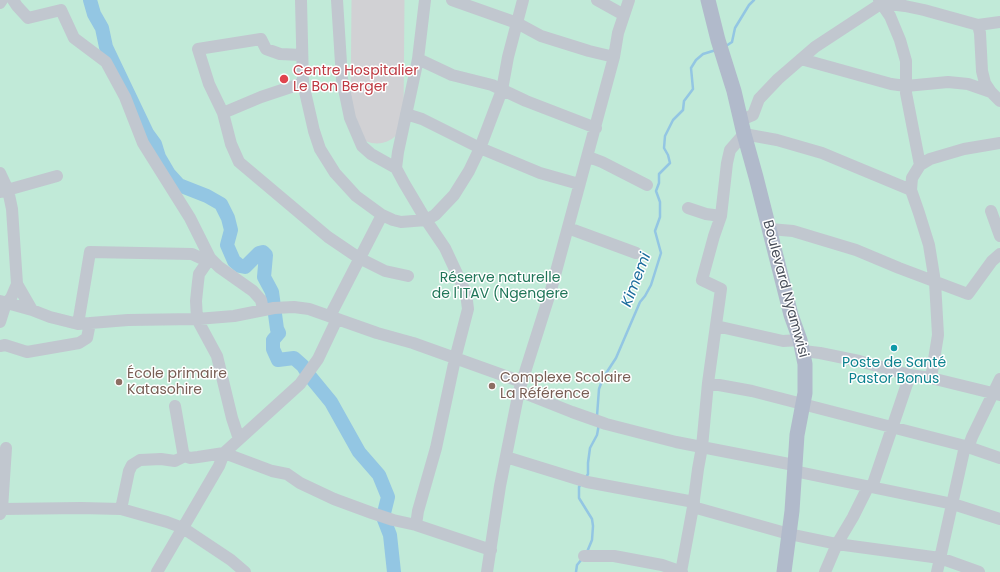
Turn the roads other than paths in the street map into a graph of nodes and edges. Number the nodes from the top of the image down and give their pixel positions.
1 (2, 0) edge
2 (13, 0) edge
3 (301, 0) edge
4 (337, 0) edge
5 (425, 0) edge
6 (452, 0) edge
7 (523, 0) edge
8 (597, 0) edge
9 (629, 0) edge
10 (708, 0) edge
11 (881, 2) edge
12 (0, 3) edge
13 (624, 15) junction
14 (516, 22) junction
15 (1000, 22) edge
16 (978, 25) junction
17 (302, 54) junction
18 (614, 57) junction
19 (418, 59) junction
20 (801, 59) junction
21 (303, 83) junction
22 (906, 86) junction
23 (502, 90) junction
24 (991, 92) junction
25 (1000, 100) edge
26 (223, 113) junction
27 (406, 114) junction
28 (742, 127) junction
29 (596, 128) junction
30 (1000, 143) edge
31 (480, 148) junction
32 (587, 158) junction
33 (920, 165) junction
34 (396, 168) junction
35 (0, 173) edge
36 (57, 176) dead end
37 (579, 184) junction
38 (647, 186) dead end
39 (911, 190) junction
40 (4, 191) edge
41 (688, 208) dead end
42 (992, 211) dead end
43 (382, 215) junction
44 (721, 216) junction
45 (426, 220) junction
46 (568, 228) junction
47 (770, 229) junction
48 (1000, 236) edge
49 (636, 253) dead end
50 (1000, 254) edge
51 (359, 258) junction
52 (208, 259) junction
53 (408, 276) dead end
54 (935, 282) junction
55 (17, 284) junction
56 (3, 302) edge
57 (265, 309) junction
58 (32, 310) junction
59 (333, 318) junction
60 (196, 319) junction
61 (0, 322) edge
62 (90, 323) junction
63 (78, 324) junction
64 (716, 326) junction
65 (801, 345) junction
66 (0, 346) edge
67 (455, 359) junction
68 (910, 375) junction
69 (931, 378) junction
70 (1000, 379) edge
71 (708, 383) junction
72 (521, 386) junction
73 (996, 394) edge
74 (804, 404) junction
75 (175, 406) dead end
76 (891, 428) junction
77 (239, 439) junction
78 (702, 447) junction
79 (967, 447) junction
80 (6, 448) dead end
81 (224, 453) junction
82 (185, 456) junction
83 (506, 457) junction
84 (1000, 458) edge
85 (794, 468) junction
86 (870, 487) junction
87 (694, 504) junction
88 (953, 504) junction
89 (122, 509) junction
90 (1, 512) edge
91 (1000, 519) edge
92 (416, 525) junction
93 (183, 528) junction
94 (789, 534) junction
95 (837, 544) junction
96 (491, 550) junction
97 (584, 556) dead end
98 (940, 558) junction
99 (157, 572) edge
100 (245, 572) edge
101 (487, 572) edge
102 (681, 572) edge
103 (784, 572) edge
104 (825, 572) edge
105 (937, 572) edge
106 (979, 572) edge

1 - 12 street
2 - 52 street
3 - 17 street
4 - 34 street
5 - 19 street
6 - 14 street
7 - 14 street
8 - 13 street
9 - 13 street
10 - 28 main road, Boulevard Nyamwisi
11 - 16 street
11 - 20 street
11 - 22 street
13 - 18 street
14 - 18 street
14 - 23 street
15 - 16 street
16 - 24 street
17 - 21 street
17 - 26 street
18 - 29 street
19 - 23 street
19 - 27 street
20 - 22 street
20 - 28 street
21 - 26 street
21 - 43 street
22 - 24 street
22 - 33 street
23 - 29 street
23 - 31 street
24 - 25 street
26 - 51 street
27 - 31 street
27 - 34 street
28 - 39 street
28 - 44 street
28 - 47 main road, Boulevard Nyamwisi
29 - 32 street
30 - 33 street
31 - 37 street
31 - 45 street
32 - 37 street
32 - 38 street
33 - 39 street
34 - 45 street
35 - 40 street
36 - 40 street
37 - 46 street
39 - 54 street
40 - 55 street
41 - 44 street
42 - 48 street
43 - 45 street
43 - 51 street
44 - 64 street
45 - 67 street
46 - 49 street
46 - 72 street
47 - 54 street
47 - 65 main road, Boulevard Nyamwisi
50 - 54 street
51 - 53 street
51 - 59 street
52 - 57 street
52 - 60 street
52 - 63 street
54 - 69 street
55 - 56 street
55 - 58 street
56 - 58 street
56 - 61 street
57 - 59 street
57 - 60 street
58 - 63 street
59 - 67 street
59 - 77 street
60 - 62 street
60 - 77 street
62 - 63 street
62 - 66 street
64 - 65 street
64 - 71 street
65 - 68 street
65 - 74 main road, Boulevard Nyamwisi
67 - 72 street
67 - 92 street
68 - 69 street
68 - 76 street
69 - 73 street
70 - 73 street
71 - 74 street
71 - 78 street
72 - 78 street
72 - 83 street
73 - 79 street
74 - 76 street
74 - 85 main road, Boulevard Nyamwisi
75 - 82 street
76 - 79 street
76 - 86 street
77 - 81 street
78 - 85 street
78 - 87 street
79 - 84 street
79 - 88 street
80 - 90 street
81 - 82 street
81 - 92 street
81 - 93 street
82 - 89 street
83 - 87 street
83 - 96 street
85 - 86 street
85 - 94 main road, Boulevard Nyamwisi
86 - 88 street
86 - 95 street
87 - 94 street
87 - 102 street
88 - 91 street
88 - 98 street
89 - 90 street
89 - 93 street
92 - 96 street
93 - 99 street
93 - 100 street
94 - 95 street
94 - 103 main road, Boulevard Nyamwisi
95 - 98 street
95 - 104 street
96 - 101 street
97 - 102 street
98 - 105 street
98 - 106 street

